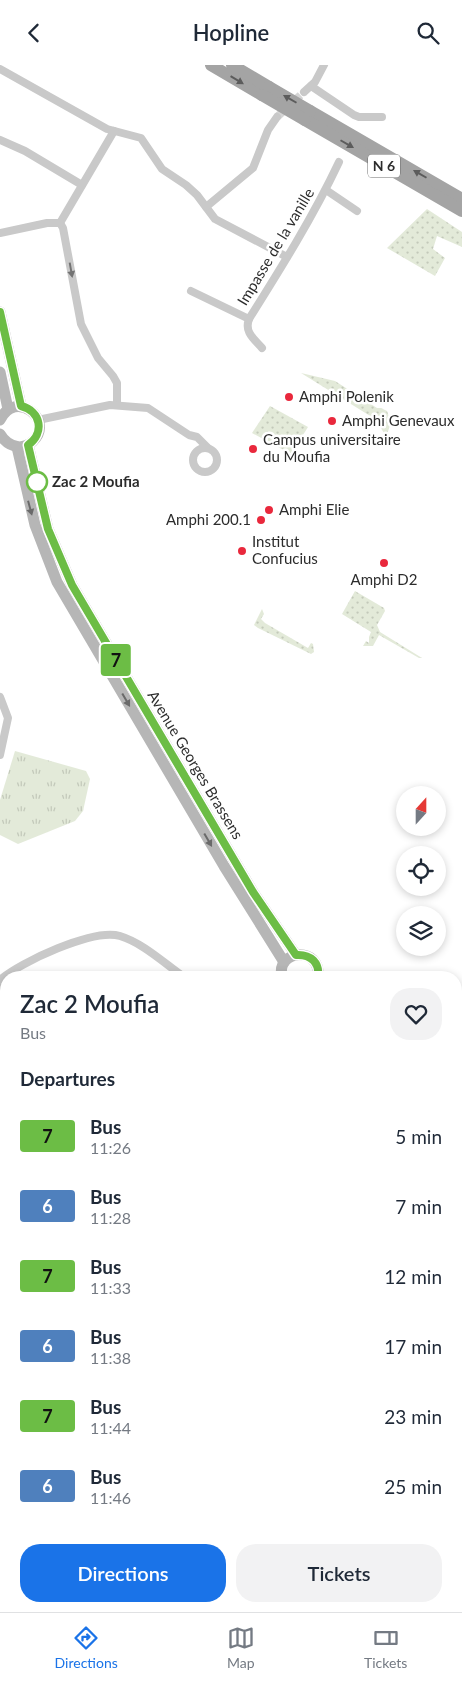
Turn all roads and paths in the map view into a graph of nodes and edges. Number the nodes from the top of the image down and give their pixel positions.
1 (211, 65) edge
2 (232, 65) edge
3 (324, 65) edge
4 (0, 69) edge
5 (311, 86) junction
6 (266, 91) junction
7 (304, 92) tunnel mouth
8 (308, 115) junction
9 (278, 117) tunnel mouth
10 (382, 117) dead end
11 (114, 131) junction
12 (0, 139) edge
13 (339, 162) dead end
14 (82, 185) junction
15 (326, 190) junction
16 (462, 199) edge
17 (206, 207) junction
18 (357, 211) dead end
19 (462, 211) edge
20 (60, 223) junction
21 (0, 233) edge
22 (287, 257) junction
23 (191, 291) dead end
24 (0, 313) edge
25 (249, 319) junction
26 (262, 348) dead end
27 (0, 372) edge
28 (117, 404) junction
29 (21, 406) junction
30 (8, 409) junction
31 (0, 420) edge
32 (38, 420) junction
33 (189, 435) junction
34 (1, 437) edge
35 (22, 446) junction
36 (208, 448) junction
37 (198, 449) junction
38 (0, 697) edge
39 (1, 743) edge
40 (0, 755) edge
41 (296, 955) junction
42 (11, 971) edge
43 (175, 971) edge
44 (280, 971) edge
45 (282, 971) edge
46 (318, 971) edge

1 -> 6 main road, N 6
2 - 6 main road, N 6
3 - 5 street
4 - 11 street
5 - 7 street
5 - 10 street
6 - 8 main road, N 6, bridge
16 -> 8 main road, N 6
8 -> 19 main road, N 6
9 - 17 street
11 - 14 street
11 - 17 street
12 - 14 street
13 - 15 street, Impasse de la vanille
14 - 20 street
15 - 18 street, Impasse de la vanille
15 - 22 street, Impasse de la vanille
17 - 22 street
20 - 21 street
20 -> 28 street
22 - 25 street, Impasse de la vanille
23 - 25 street, Impasse de la vanille
24 - 29 street
25 - 26 street, Impasse de la vanille
27 - 30 street
28 - 32 street
28 - 33 street
29 - 30 street
29 - 32 street
30 - 31 street
32 - 35 street
33 - 36 street
33 - 37 street
34 - 35 street
35 - 41 street, Avenue Georges Brassens
35 -> 44 street, Avenue Georges Brassens
36 - 37 street
36 - 37 street
38 - 39 street
39 - 40 street
41 - 45 street
41 - 46 street
42 - 43 street

